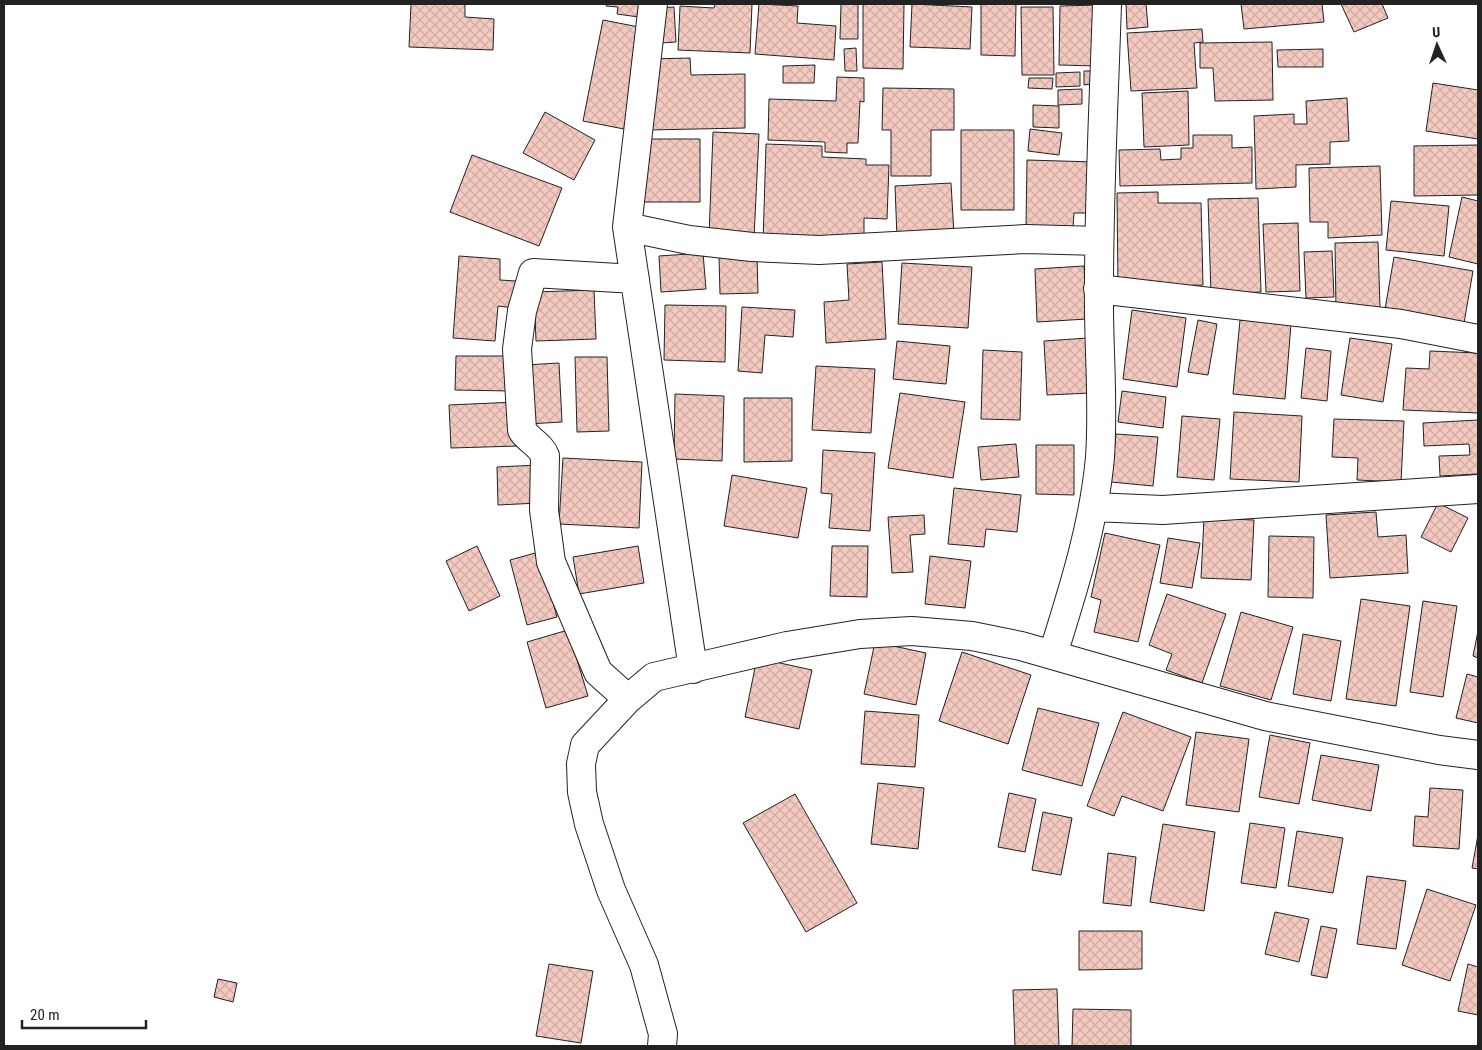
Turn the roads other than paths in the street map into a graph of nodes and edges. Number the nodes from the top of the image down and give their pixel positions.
1 (653, 4) edge
2 (1107, 4) edge
3 (627, 227) junction
4 (1099, 241) junction
5 (635, 280) junction
6 (1098, 289) junction
7 (1478, 339) edge
8 (1478, 489) edge
9 (1093, 506) junction
10 (1053, 654) junction
11 (693, 669) junction
12 (628, 699) junction
13 (1478, 755) edge
14 (662, 1046) edge

1 - 3 street
2 - 4 street
3 - 4 street
3 - 5 street
4 - 6 street
5 - 11 street
5 - 12 street
6 - 7 street
6 - 9 street
8 - 9 street
9 - 10 street
10 - 11 street
10 - 13 street
11 - 12 street
12 - 14 street

